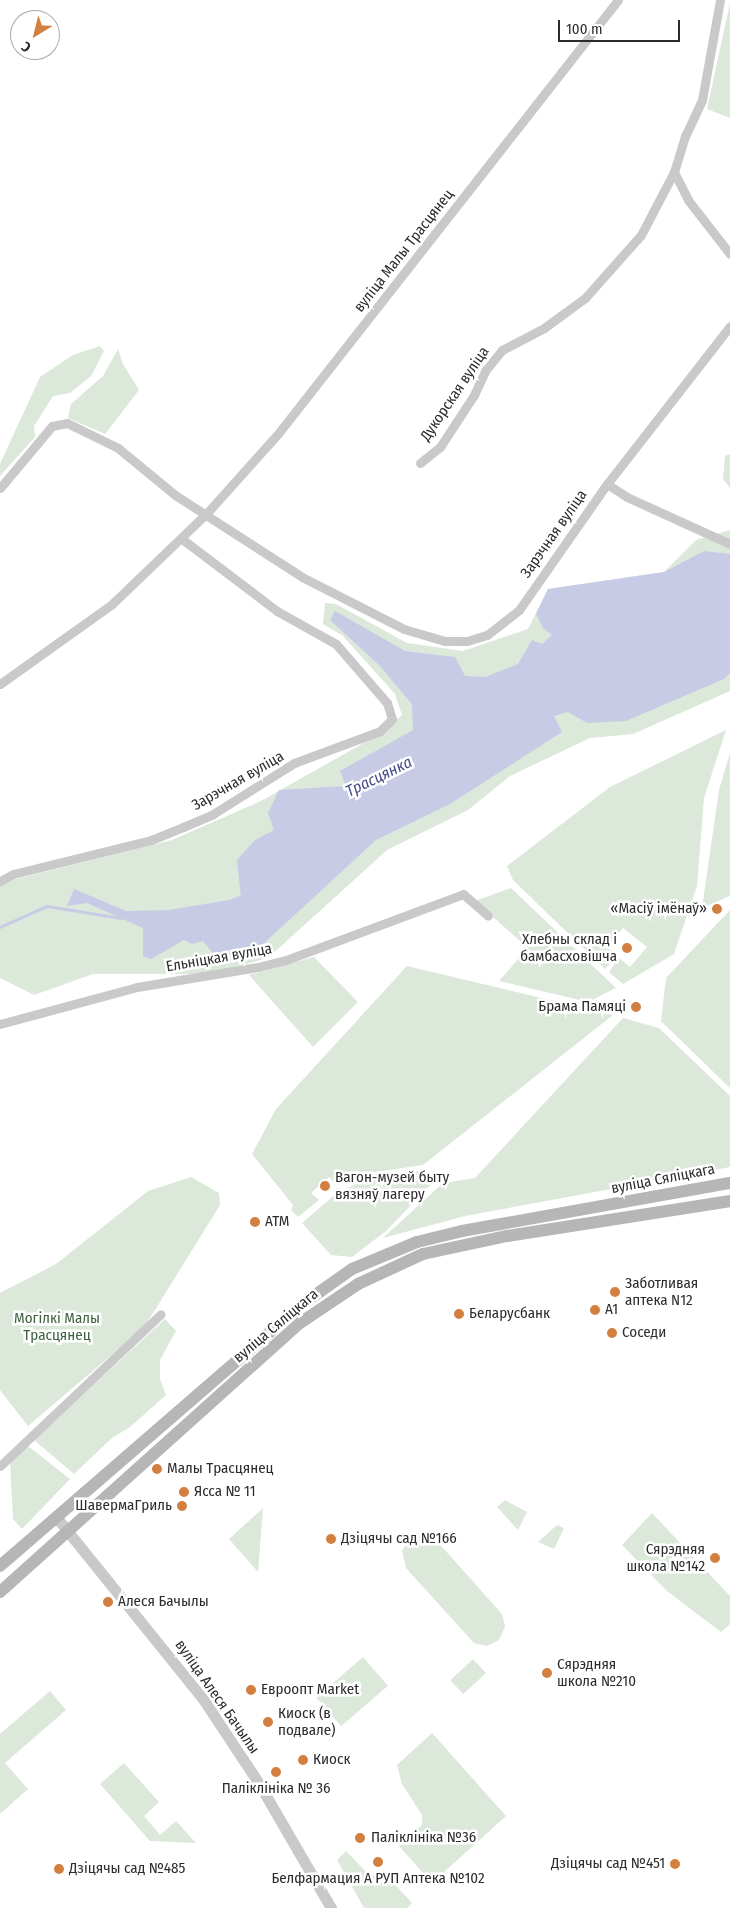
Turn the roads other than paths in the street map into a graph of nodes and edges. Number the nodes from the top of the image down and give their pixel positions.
1 (618, 0) edge
2 (720, 0) edge
3 (674, 172) junction
4 (730, 254) edge
5 (730, 326) edge
6 (420, 463) dead end
7 (607, 484) junction
8 (0, 488) edge
9 (206, 514) junction
10 (182, 539) junction
11 (730, 544) edge
12 (0, 684) edge
13 (0, 881) edge
14 (488, 916) dead end
15 (0, 1024) edge
16 (730, 1183) edge
17 (730, 1201) edge
18 (161, 1314) dead end
19 (0, 1466) edge
20 (57, 1518) junction
21 (70, 1532) junction
22 (0, 1566) edge
23 (0, 1592) edge
24 (331, 1908) edge

1 - 9 street, вуліца Малы Трасцянец
2 - 3 street
3 - 4 street
3 - 6 street, Дукорская вуліца
5 - 7 street, Зарэчная вуліца
7 - 9 street, Зарэчная вуліца
7 - 11 street
8 - 9 street
9 - 10 street, вуліца Малы Трасцянец
10 - 12 street, вуліца Малы Трасцянец
10 - 13 street, Зарэчная вуліца
14 - 15 street, Ельніцкая вуліца
16 - 20 main road, вуліца Сяліцкага
17 - 21 main road, вуліца Сяліцкага
18 - 19 street
20 - 21 street, вуліца Алеся Бачылы
20 - 22 main road, вуліца Сяліцкага
21 - 23 main road, вуліца Сяліцкага
21 - 24 street, вуліца Алеся Бачылы

